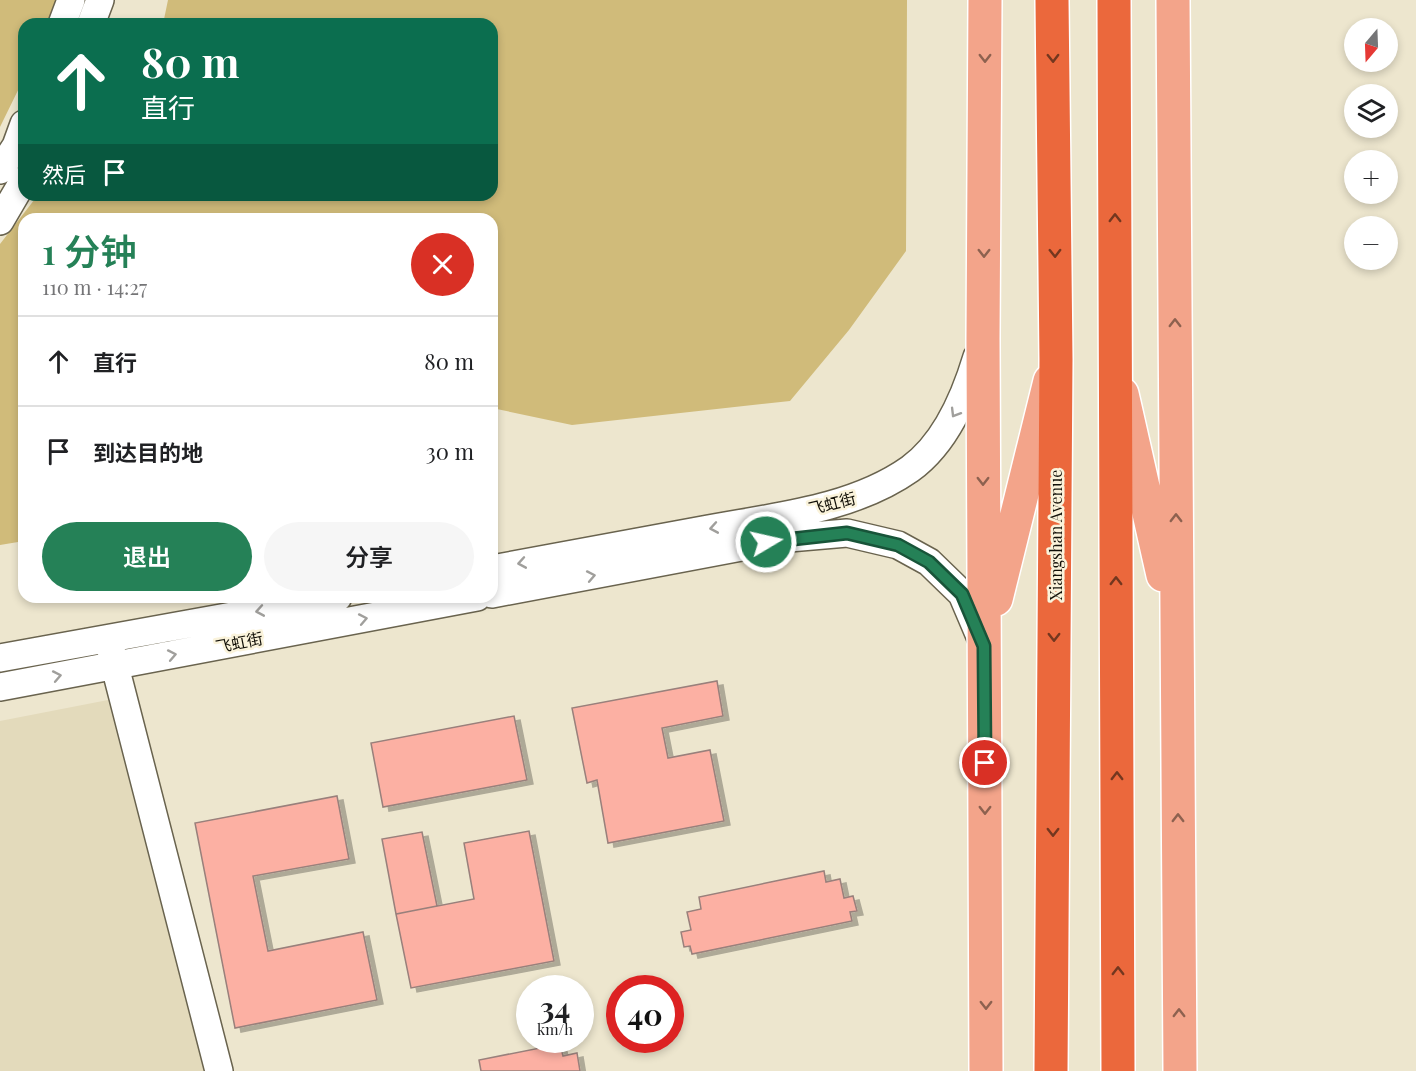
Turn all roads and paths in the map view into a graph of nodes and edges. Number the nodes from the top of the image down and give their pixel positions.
1 (71, 0) edge
2 (100, 0) edge
3 (985, 0) edge
4 (1052, 0) edge
5 (1114, 0) edge
6 (1173, 0) edge
7 (64, 18) edge
8 (93, 18) edge
9 (18, 140) edge
10 (0, 170) edge
11 (18, 190) edge
12 (0, 220) edge
13 (983, 339) junction
14 (1056, 359) junction
15 (1115, 362) junction
16 (498, 568) edge
17 (498, 593) edge
18 (305, 603) edge
19 (445, 603) edge
20 (1177, 638) junction
21 (108, 639) junction
22 (984, 646) junction
23 (0, 658) edge
24 (114, 666) junction
25 (0, 687) edge
26 (219, 1071) edge
27 (986, 1071) edge
28 (1051, 1071) edge
29 (1118, 1071) edge
30 (1180, 1071) edge

1 - 7 street
2 - 8 street
3 -> 13 main road
4 -> 14 highway, Xiangshan Avenue
15 -> 5 highway
20 -> 6 main road
9 - 10 street
11 - 12 street
13 -> 16 street, 飞虹街
13 -> 22 main road
14 - 22 main road
14 -> 28 highway, Xiangshan Avenue
15 - 20 main road
29 -> 15 highway
17 -> 22 street, 飞虹街
18 -> 21 street, 飞虹街
24 -> 19 street, 飞虹街
30 -> 20 main road
21 - 23 street, 飞虹街
21 - 24 street
22 -> 27 main road
25 -> 24 street, 飞虹街
24 - 26 street

